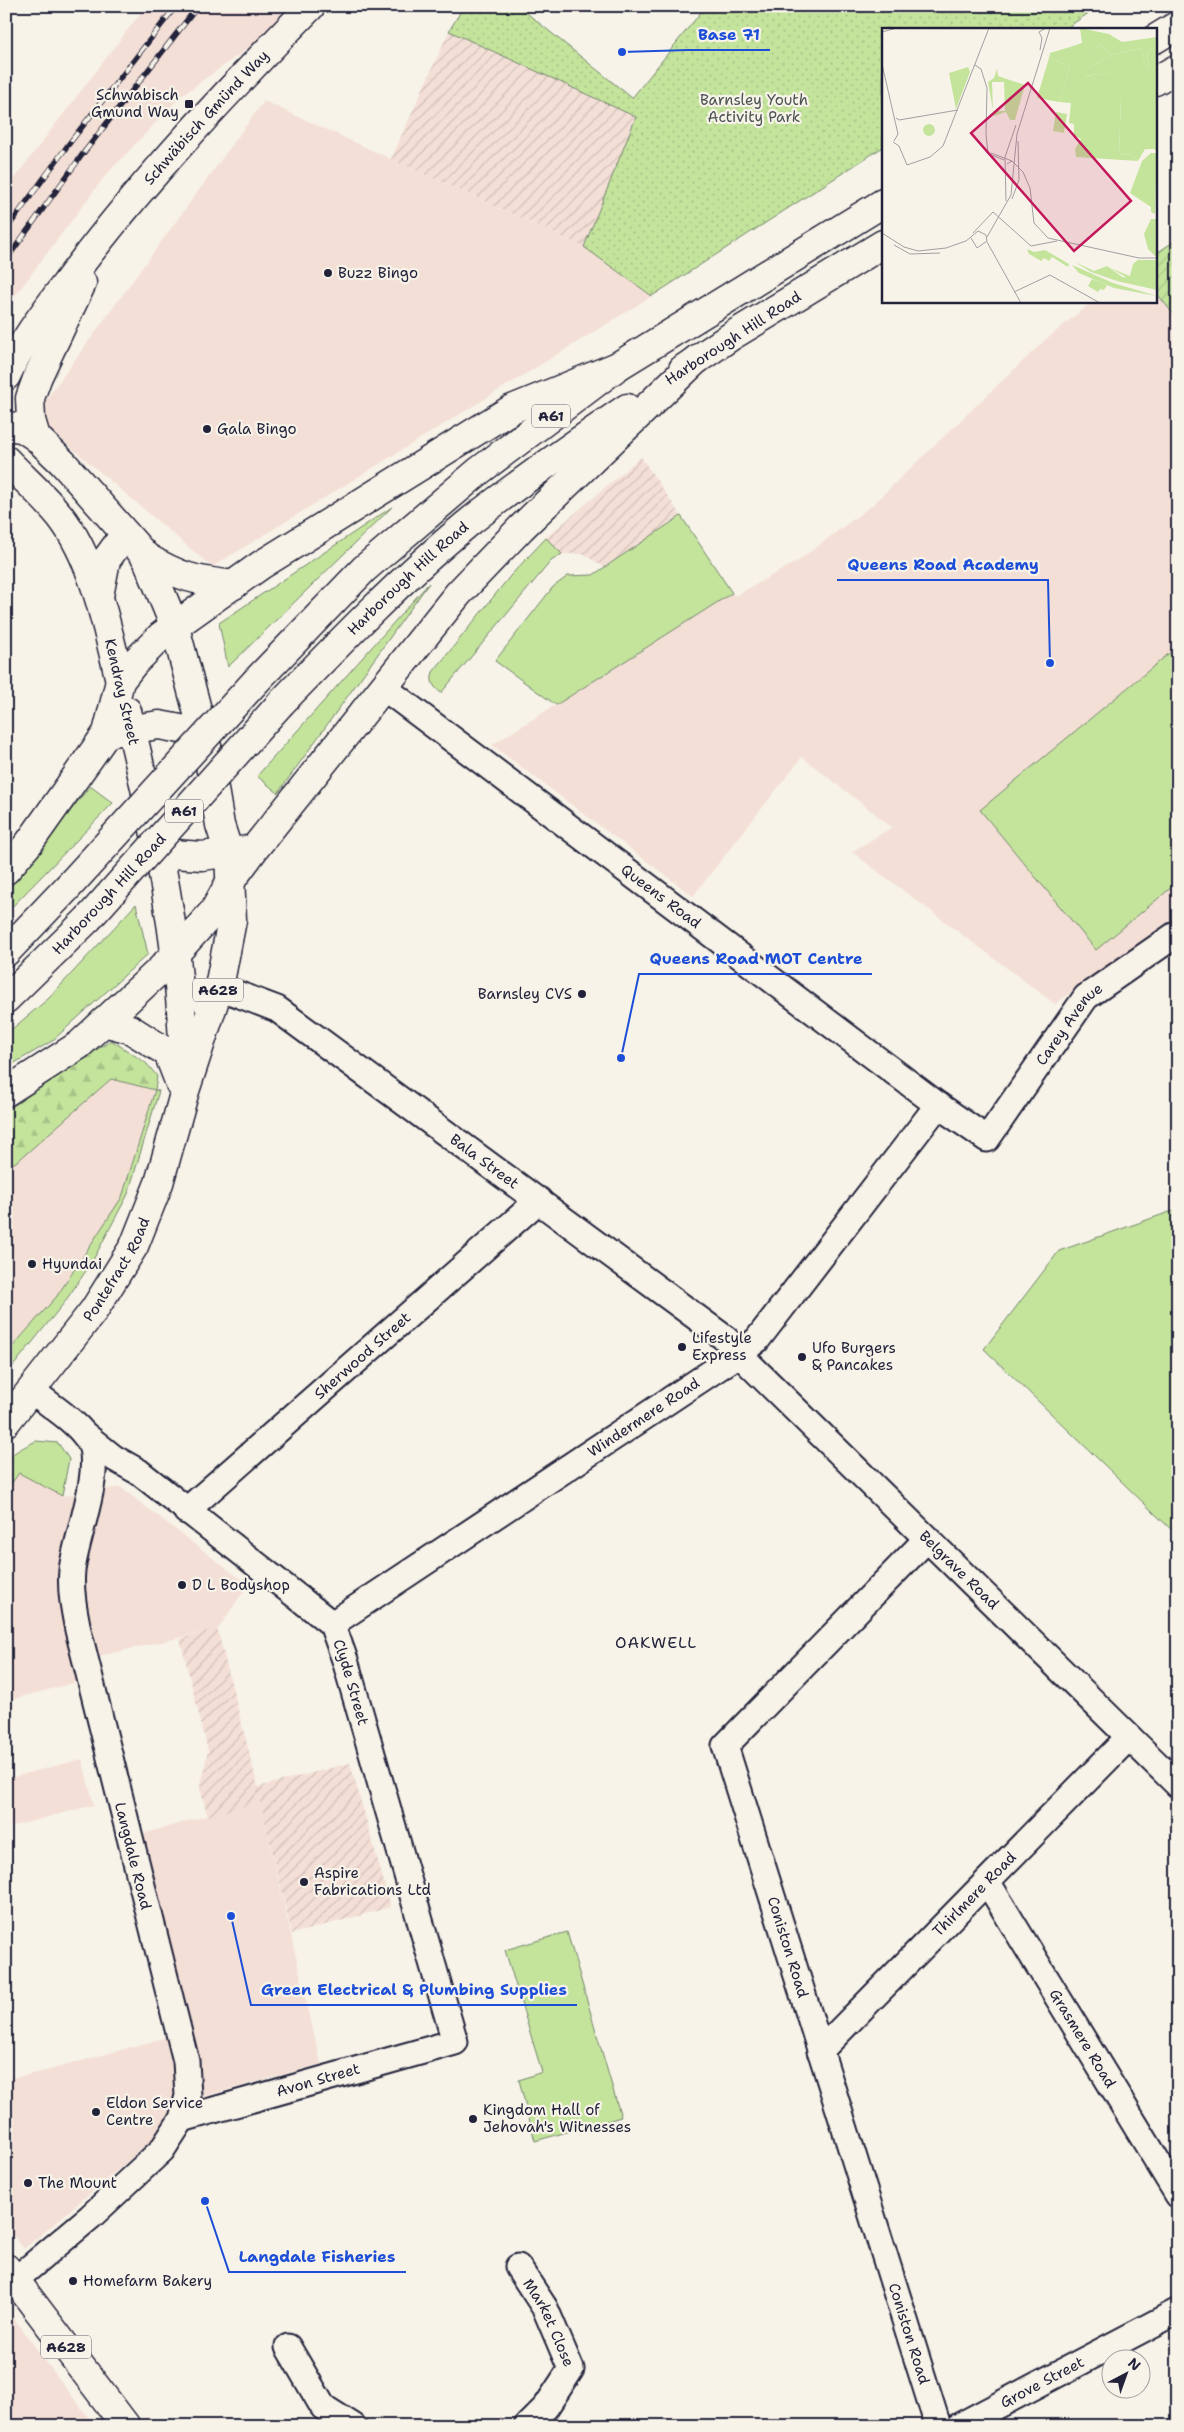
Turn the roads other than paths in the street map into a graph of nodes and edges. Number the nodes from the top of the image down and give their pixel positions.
1 (311, 6) edge
2 (1178, 25) edge
3 (1156, 38) edge
4 (1178, 68) edge
5 (1156, 80) edge
6 (882, 204) edge
7 (105, 232) junction
8 (882, 245) edge
9 (697, 359) junction
10 (618, 366) junction
11 (6, 376) edge
12 (6, 426) edge
13 (36, 436) junction
14 (6, 460) edge
15 (125, 534) junction
16 (146, 557) junction
17 (234, 585) junction
18 (99, 597) junction
19 (174, 627) junction
20 (120, 680) junction
21 (384, 687) junction
22 (119, 731) junction
23 (206, 748) junction
24 (255, 848) junction
25 (159, 852) junction
26 (229, 853) junction
27 (6, 870) edge
28 (230, 882) junction
29 (1178, 933) edge
30 (6, 952) edge
31 (176, 952) junction
32 (219, 987) junction
33 (6, 999) edge
34 (104, 1022) junction
35 (183, 1060) junction
36 (6, 1092) edge
37 (184, 1094) junction
38 (938, 1106) junction
39 (987, 1139) joint
40 (539, 1200) junction
41 (739, 1354) junction
42 (31, 1390) junction
43 (6, 1422) edge
44 (84, 1434) junction
45 (186, 1511) junction
46 (927, 1539) junction
47 (332, 1624) junction
48 (1129, 1737) junction
49 (1178, 1786) edge
50 (988, 1883) junction
51 (455, 2042) joint
52 (820, 2051) junction
53 (182, 2119) junction
54 (1178, 2195) edge
55 (518, 2267) dead end
56 (11, 2274) edge
57 (1178, 2311) edge
58 (288, 2347) dead end
59 (126, 2426) edge
60 (353, 2426) edge
61 (527, 2426) edge
62 (938, 2426) edge
63 (959, 2426) edge

1 - 7 main road, Schwäbisch Gmünd Way
2 - 3 main road
4 - 5 main road
6 - 10 main road, A61
7 - 11 main road, Schwäbisch Gmünd Way
7 - 13 main road, Schwäbisch Gmünd Way
8 - 9 main road, Harborough Hill Road / A61
9 - 21 main road, A61
9 - 33 main road, Harborough Hill Road / A61, bridge
10 - 17 main road, A61
10 - 30 main road, A61, bridge
12 - 13 main road
13 - 15 main road
14 - 18 main road, Kendray Street
15 - 16 main road
15 - 18 main road
16 - 17 main road
16 - 19 main road
17 - 19 main road, A61
18 - 20 main road, Kendray Street
19 - 20 main road, A61
19 - 23 main road
20 - 22 main road, A61
21 - 24 main road, A61
21 - 38 street, Queens Road
22 - 23 main road
22 - 25 main road, Kendray Street / A628
22 - 27 main road, A61
23 - 26 main road
24 - 26 main road
24 - 28 main road, A61
25 - 26 main road
25 - 31 main road, Kendray Street / A628
26 - 28 main road
28 - 31 main road, A61
28 - 32 main road, Pontefract Road / A628
29 - 39 street, Carey Avenue
31 - 34 main road, A61
31 - 35 main road, Pontefract Road / A628
32 - 35 street, Pontefract Road
32 - 37 main road, Pontefract Road / A628
32 - 40 street, Bala Street
34 - 36 main road, A61
34 - 37 main road
35 - 37 main road, Pontefract Road / A628
37 - 42 main road, Pontefract Road / A628
38 - 39 street, Queens Road
38 - 41 street, Windermere Road
40 - 41 street, Bala Street
40 - 45 street, Sherwood Street
41 - 46 street, Belgrave Road
41 - 47 street, Windermere Road
42 - 43 main road, Pontefract Road / A628
42 - 44 street, Langdale Road
44 - 45 street, Clyde Street
44 - 53 street, Langdale Road
45 - 47 street, Clyde Street
46 - 48 street, Belgrave Road
46 - 52 street, Coniston Road
47 - 51 street, Clyde Street
48 - 49 street, Belgrave Road
48 - 50 street, Thirlmere Road
50 - 52 street, Thirlmere Road
50 - 54 street, Grasmere Road
51 - 53 street, Avon Street
52 - 62 street, Coniston Road
53 - 56 street, Langdale Road
55 - 61 street, Market Close
56 - 59 main road, A628
57 - 63 street, Grove Street
58 - 60 street

